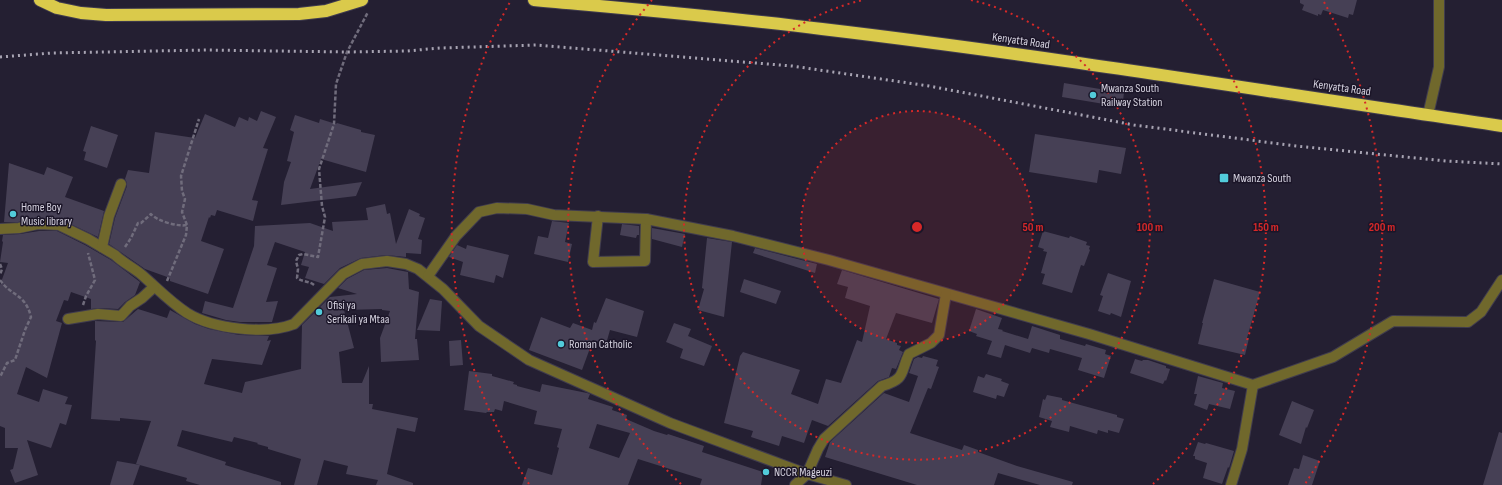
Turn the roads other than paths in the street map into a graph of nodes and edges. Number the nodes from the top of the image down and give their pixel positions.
1 (40, 0) edge
2 (534, 0) edge
3 (1439, 0) edge
4 (366, 5) edge
5 (1428, 115) junction
6 (1502, 126) edge
7 (121, 184) dead end
8 (598, 216) junction
9 (646, 219) junction
10 (0, 230) edge
11 (99, 245) junction
12 (428, 276) junction
13 (1502, 280) edge
14 (152, 285) junction
15 (946, 294) junction
16 (68, 319) dead end
17 (1253, 385) junction
18 (807, 474) junction
19 (795, 485) edge
20 (846, 485) edge
21 (1231, 485) edge

1 - 4 highway
2 - 5 highway, Kenyatta Road
3 - 5 street
5 - 6 highway, Kenyatta Road
7 - 11 street
8 - 9 street
8 - 9 street
8 - 12 street
9 - 15 street
10 - 11 street
11 - 14 street
12 - 14 street
12 - 18 street
13 - 17 street
14 - 16 street
15 - 17 street
15 - 18 street
17 - 21 street
18 - 19 street
18 - 20 street

